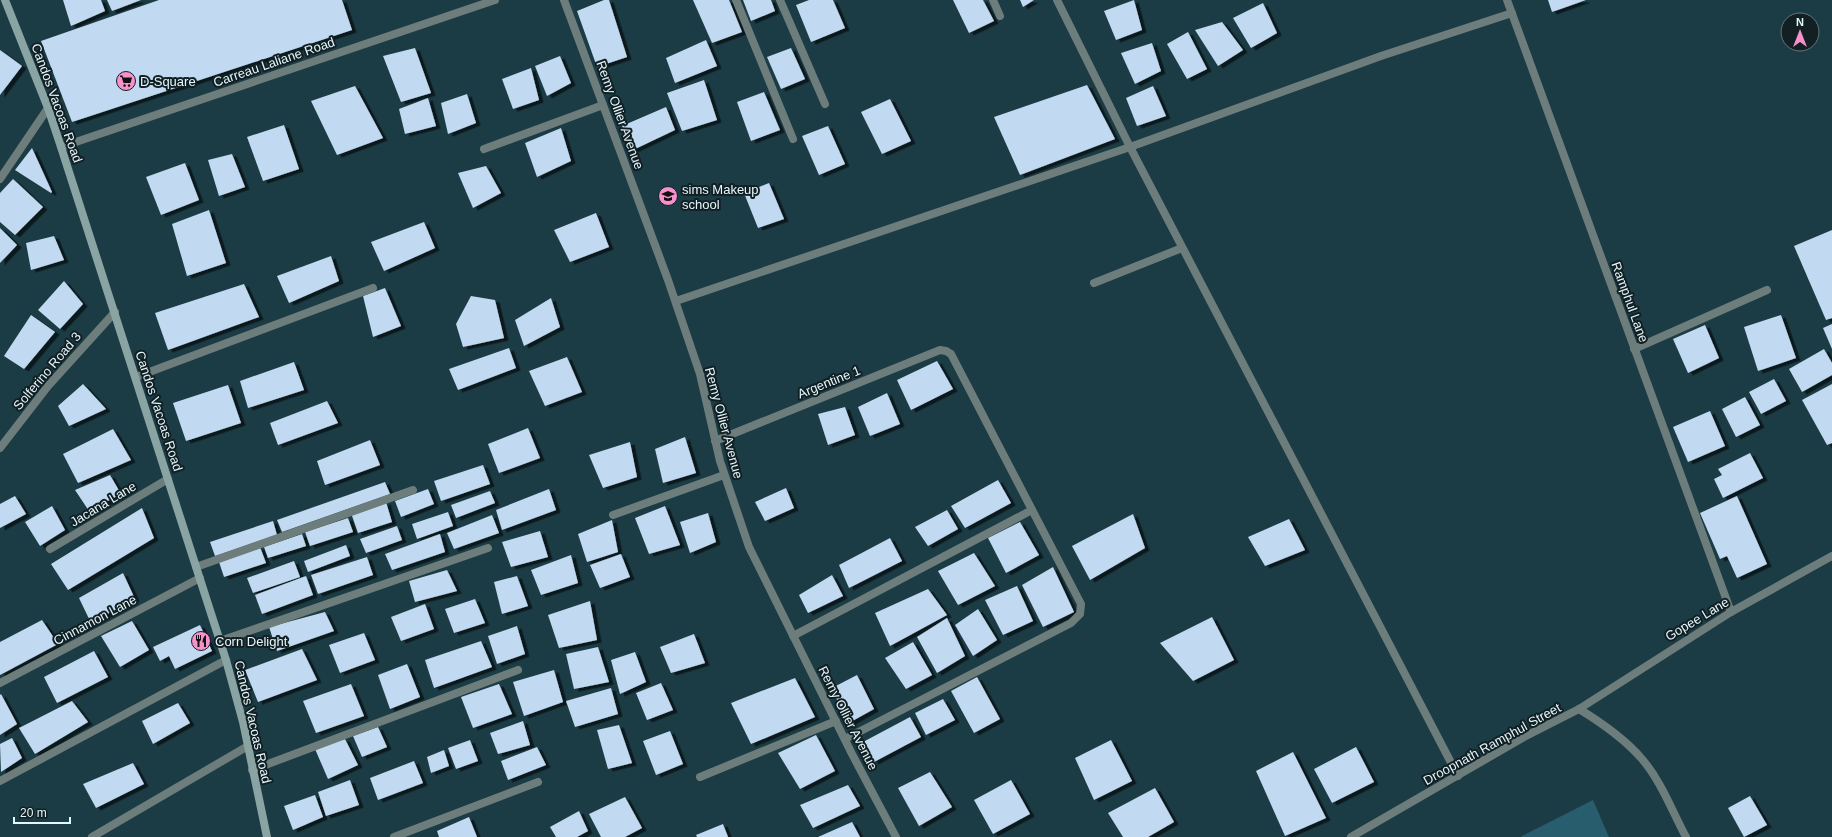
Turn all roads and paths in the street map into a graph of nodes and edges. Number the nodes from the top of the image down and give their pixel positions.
1 (5, 0) edge
2 (495, 0) edge
3 (564, 0) edge
4 (736, 0) edge
5 (780, 0) edge
6 (993, 0) edge
7 (1057, 0) edge
8 (1507, 0) edge
9 (1512, 13) junction
10 (1000, 16) dead end
11 (825, 104) dead end
12 (603, 105) junction
13 (48, 108) junction
14 (793, 139) dead end
15 (61, 147) junction
16 (1130, 147) junction
17 (484, 149) dead end
18 (0, 180) edge
19 (1182, 248) junction
20 (1094, 283) dead end
21 (373, 288) dead end
22 (1767, 290) dead end
23 (676, 301) junction
24 (115, 312) junction
25 (1634, 349) junction
26 (136, 377) junction
27 (715, 441) junction
28 (0, 448) edge
29 (724, 475) junction
30 (168, 479) junction
31 (413, 490) dead end
32 (1032, 510) junction
33 (613, 515) dead end
34 (488, 548) dead end
35 (50, 549) dead end
36 (1832, 556) edge
37 (196, 567) junction
38 (200, 578) junction
39 (1731, 612) junction
40 (793, 636) junction
41 (220, 641) junction
42 (226, 660) junction
43 (518, 670) dead end
44 (0, 683) edge
45 (1579, 708) junction
46 (836, 721) junction
47 (844, 739) junction
48 (248, 746) junction
49 (252, 770) junction
50 (1458, 776) junction
51 (700, 777) dead end
52 (0, 781) edge
53 (538, 782) dead end
54 (92, 837) edge
55 (267, 837) edge
56 (394, 837) edge
57 (896, 837) edge
58 (1351, 837) edge
59 (1686, 837) edge

1 - 13 main road, Candos Vacoas Road
2 - 15 street, Carreau Laliane Road
3 - 12 street, Remy Ollier Avenue
4 - 14 street
5 - 11 street
6 - 10 street
7 - 16 street
8 - 9 street, Ramphul Lane
9 - 16 street
9 - 25 street, Ramphul Lane
12 - 17 street
12 - 23 street, Remy Ollier Avenue
13 - 15 main road, Candos Vacoas Road
13 - 18 street
15 - 24 main road, Candos Vacoas Road
16 - 19 street
16 - 23 street
19 - 20 street
19 - 50 street
21 - 26 street
22 - 25 street
23 - 27 street, Remy Ollier Avenue
24 - 26 main road, Candos Vacoas Road
24 - 28 street, Solferino Road 3
25 - 39 street, Ramphul Lane
26 - 30 main road, Candos Vacoas Road
27 - 29 street, Remy Ollier Avenue
27 - 32 street, Argentine 1
29 - 33 street
29 - 40 street, Remy Ollier Avenue
30 - 35 street, Jacana Lane
30 - 37 main road, Candos Vacoas Road
31 - 37 street
32 - 40 street
32 - 47 street
34 - 41 street
36 - 39 street, Gopee Lane
37 - 38 main road, Candos Vacoas Road
38 - 41 main road, Candos Vacoas Road
38 - 44 street, Cinnamon Lane
39 - 45 street, Gopee Lane
40 - 46 street, Remy Ollier Avenue
41 - 42 main road, Candos Vacoas Road
42 - 48 main road, Candos Vacoas Road
42 - 52 street
43 - 49 street
45 - 50 street, Droopnath Ramphul Street
45 - 59 street, Droopnath Ramphul Street
46 - 47 street, Remy Ollier Avenue
46 - 51 street
47 - 57 street, Remy Ollier Avenue
48 - 49 main road, Candos Vacoas Road
48 - 54 street
49 - 55 main road, Candos Vacoas Road
50 - 58 street, Droopnath Ramphul Street
53 - 56 street

